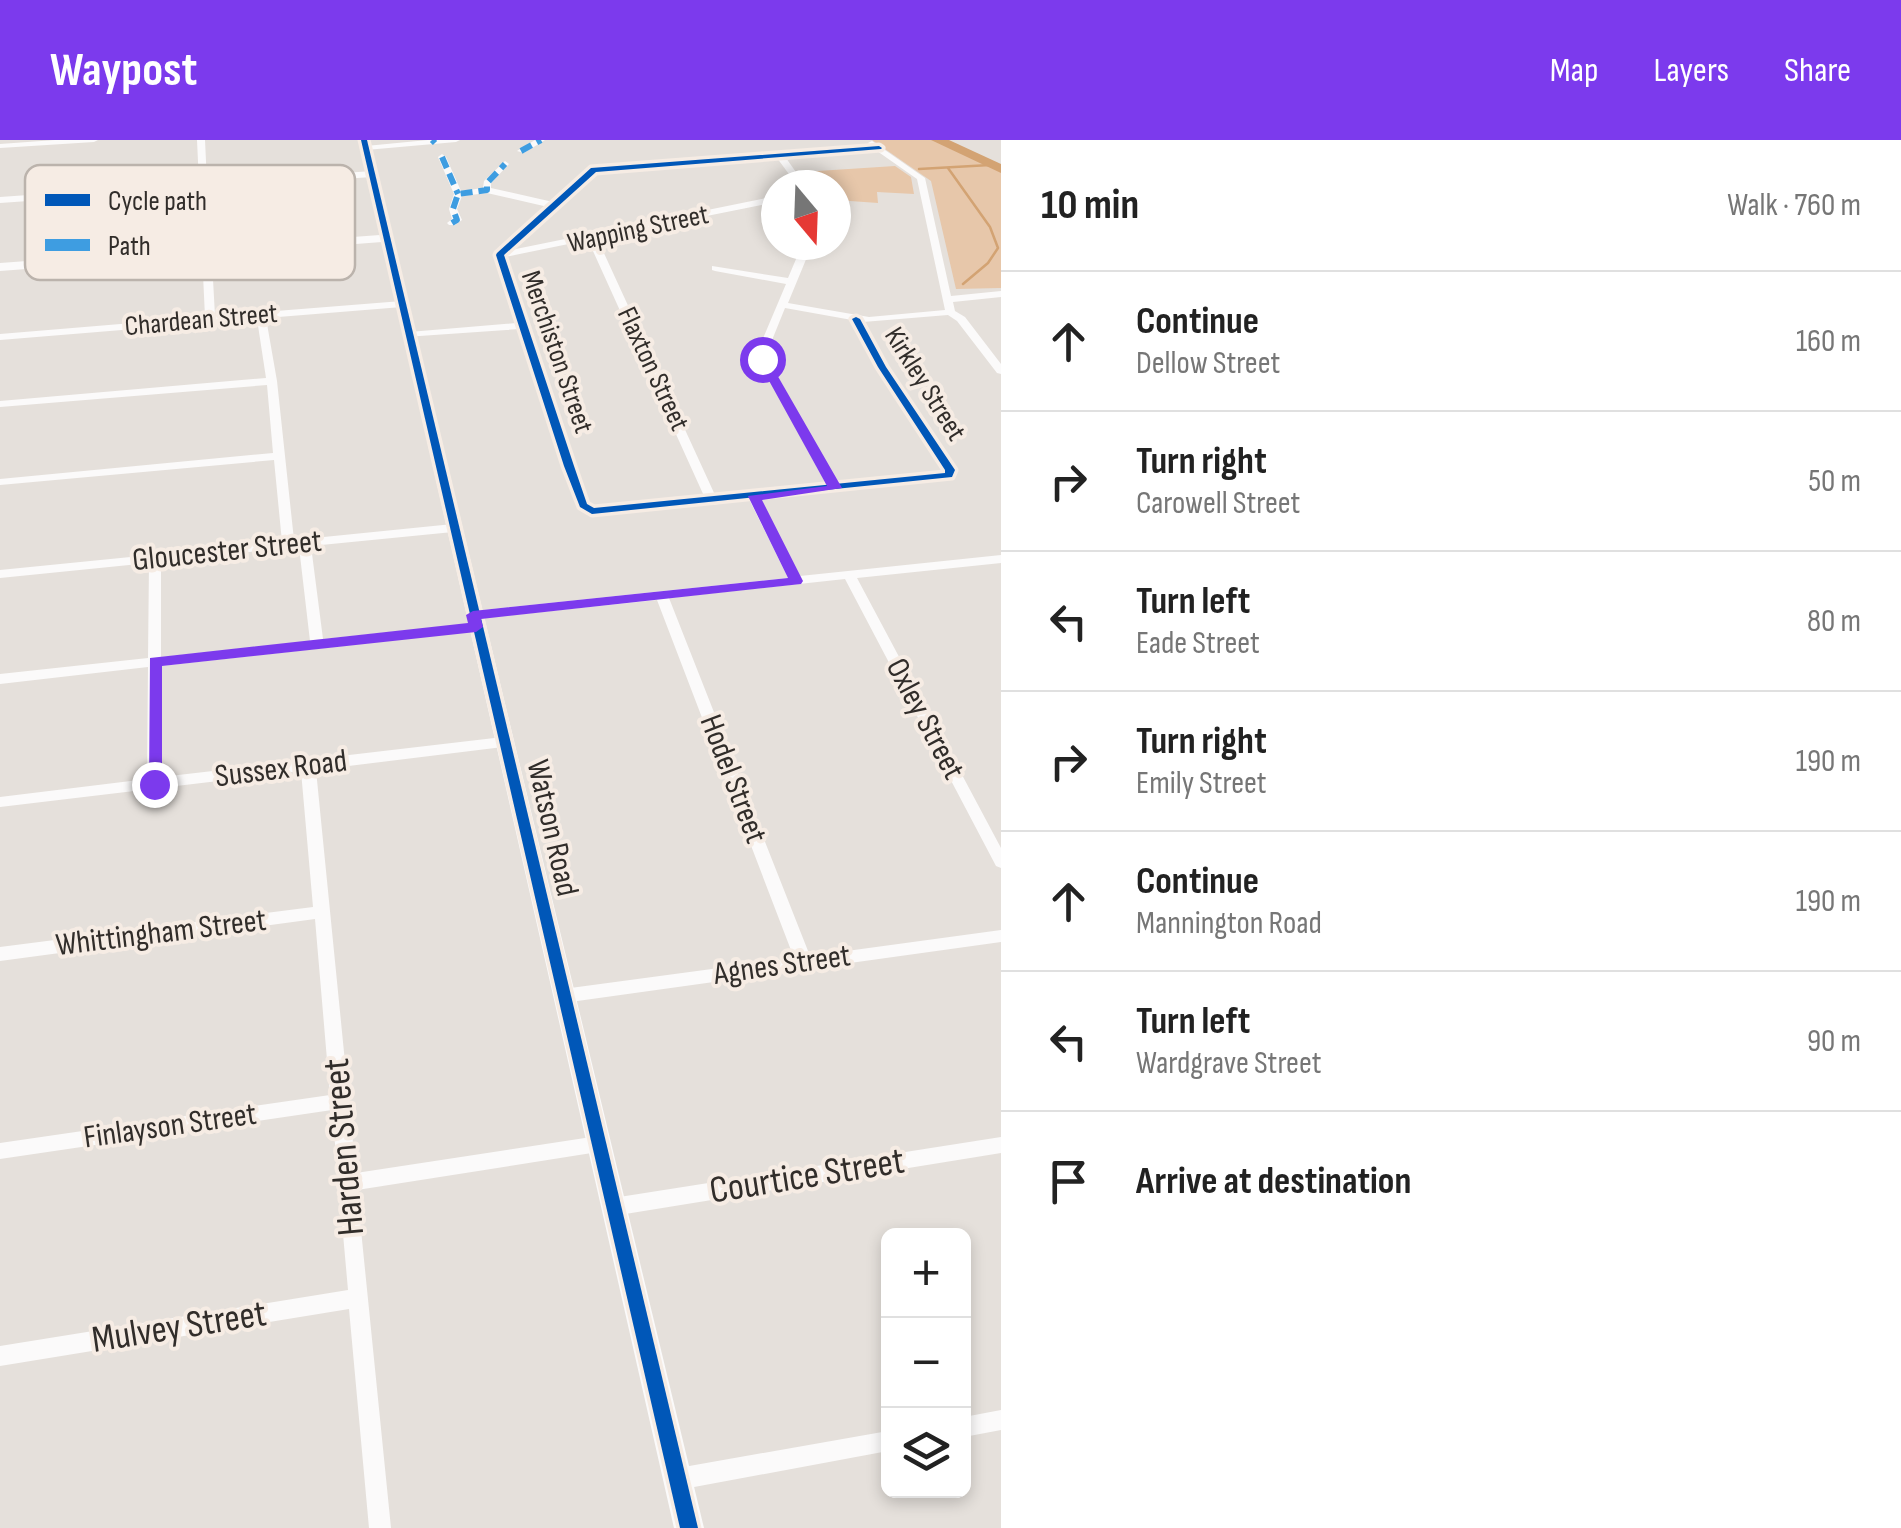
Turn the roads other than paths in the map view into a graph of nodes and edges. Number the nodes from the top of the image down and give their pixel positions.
1 (94, 140) edge
2 (201, 140) edge
3 (456, 140) edge
4 (867, 140) edge
5 (534, 141) edge
6 (434, 142) edge
7 (365, 144) edge
8 (0, 146) edge
9 (879, 148) junction
10 (520, 151) dead end
11 (780, 156) junction
12 (442, 157) dead end
13 (504, 164) dead end
14 (202, 165) edge
15 (790, 170) edge
16 (372, 174) junction
17 (355, 175) edge
18 (487, 190) junction
19 (458, 194) junction
20 (25, 198) edge
21 (0, 200) edge
22 (761, 202) edge
23 (553, 205) junction
24 (452, 223) dead end
25 (387, 238) junction
26 (592, 238) junction
27 (355, 240) edge
28 (500, 256) junction
29 (801, 260) edge
30 (25, 265) edge
31 (0, 267) edge
32 (715, 268) dead end
33 (208, 280) edge
34 (793, 282) junction
35 (1001, 294) edge
36 (948, 299) junction
37 (402, 304) junction
38 (783, 305) junction
39 (950, 312) junction
40 (262, 316) junction
41 (856, 319) junction
42 (210, 320) junction
43 (522, 326) junction
44 (410, 335) junction
45 (0, 336) edge
46 (996, 359) edge
47 (1001, 371) edge
48 (272, 381) junction
49 (0, 404) edge
50 (279, 456) junction
51 (0, 482) edge
52 (835, 488) junction
53 (754, 496) junction
54 (712, 501) junction
55 (454, 528) junction
56 (305, 544) junction
57 (288, 545) junction
58 (155, 558) junction
59 (999, 563) edge
60 (0, 574) edge
61 (849, 575) junction
62 (796, 581) junction
63 (662, 596) junction
64 (475, 621) junction
65 (317, 644) junction
66 (155, 662) junction
67 (0, 679) edge
68 (503, 742) junction
69 (308, 766) junction
70 (154, 784) junction
71 (0, 802) edge
72 (1001, 862) edge
73 (322, 912) junction
74 (1001, 936) edge
75 (0, 954) edge
76 (804, 962) junction
77 (563, 996) junction
78 (340, 1101) junction
79 (598, 1144) junction
80 (1001, 1145) edge
81 (0, 1151) edge
82 (348, 1183) junction
83 (613, 1207) junction
84 (358, 1298) junction
85 (0, 1356) edge
86 (1001, 1420) edge
87 (971, 1426) edge
88 (881, 1441) edge
89 (678, 1479) junction
90 (380, 1528) edge
91 (689, 1528) edge

1 - 8 street
2 - 14 street
3 - 6 street
4 - 9 street
5 - 10 street
6 - 7 street
7 - 16 street, Watson Road
9 - 11 street, Merchiston Street
9 - 36 street
11 - 15 street
11 - 23 street, Merchiston Street
12 - 19 street
13 - 18 street
16 - 17 street
16 - 25 street, Watson Road
18 - 19 street
18 - 23 street
19 - 24 street
20 - 21 street
22 - 26 street, Wapping Street
23 - 28 street, Merchiston Street
25 - 27 street
25 - 37 street, Watson Road
26 - 28 street, Wapping Street
26 - 54 street, Flaxton Street
28 - 43 street, Merchiston Street
29 - 34 street
30 - 31 street
32 - 34 street
33 - 42 street
34 - 38 street
35 - 36 street
36 - 39 street
37 - 40 street, Chardean Street
37 - 44 street, Watson Road
38 - 41 street
38 - 52 street
39 - 41 street
39 - 46 street
40 - 42 street, Chardean Street
40 - 48 street
41 - 52 street, Kirkley Street
42 - 45 street, Chardean Street
43 - 44 street
43 - 54 street, Merchiston Street
44 - 55 street, Watson Road
46 - 47 street
48 - 49 street
48 - 50 street
50 - 51 street
50 - 57 street
52 - 53 street
53 - 54 street
53 - 62 street
55 - 56 street, Gloucester Street
55 - 64 street, Watson Road
56 - 57 street, Gloucester Street
56 - 65 street
57 - 58 street, Gloucester Street
58 - 60 street, Gloucester Street
58 - 66 street
59 - 61 street
61 - 62 street
61 - 72 street, Oxley Street
62 - 63 street
63 - 64 street
63 - 76 street, Hodel Street
64 - 65 street
64 - 68 street, Watson Road
65 - 66 street
66 - 67 street
66 - 70 street
68 - 69 street, Sussex Road
68 - 77 street, Watson Road
69 - 70 street, Sussex Road
69 - 73 street, Harden Street
70 - 71 street, Sussex Road
73 - 75 street, Whittingham Street
73 - 78 street, Harden Street
74 - 76 street, Agnes Street
76 - 77 street, Agnes Street
77 - 79 street, Watson Road
78 - 81 street, Finlayson Street
78 - 82 street, Harden Street
79 - 82 street
79 - 83 street, Watson Road
80 - 83 street, Courtice Street
82 - 84 street, Harden Street
83 - 89 street, Watson Road
84 - 85 street, Mulvey Street
84 - 90 street, Harden Street
86 - 87 street
88 - 89 street
89 - 91 street, Watson Road

